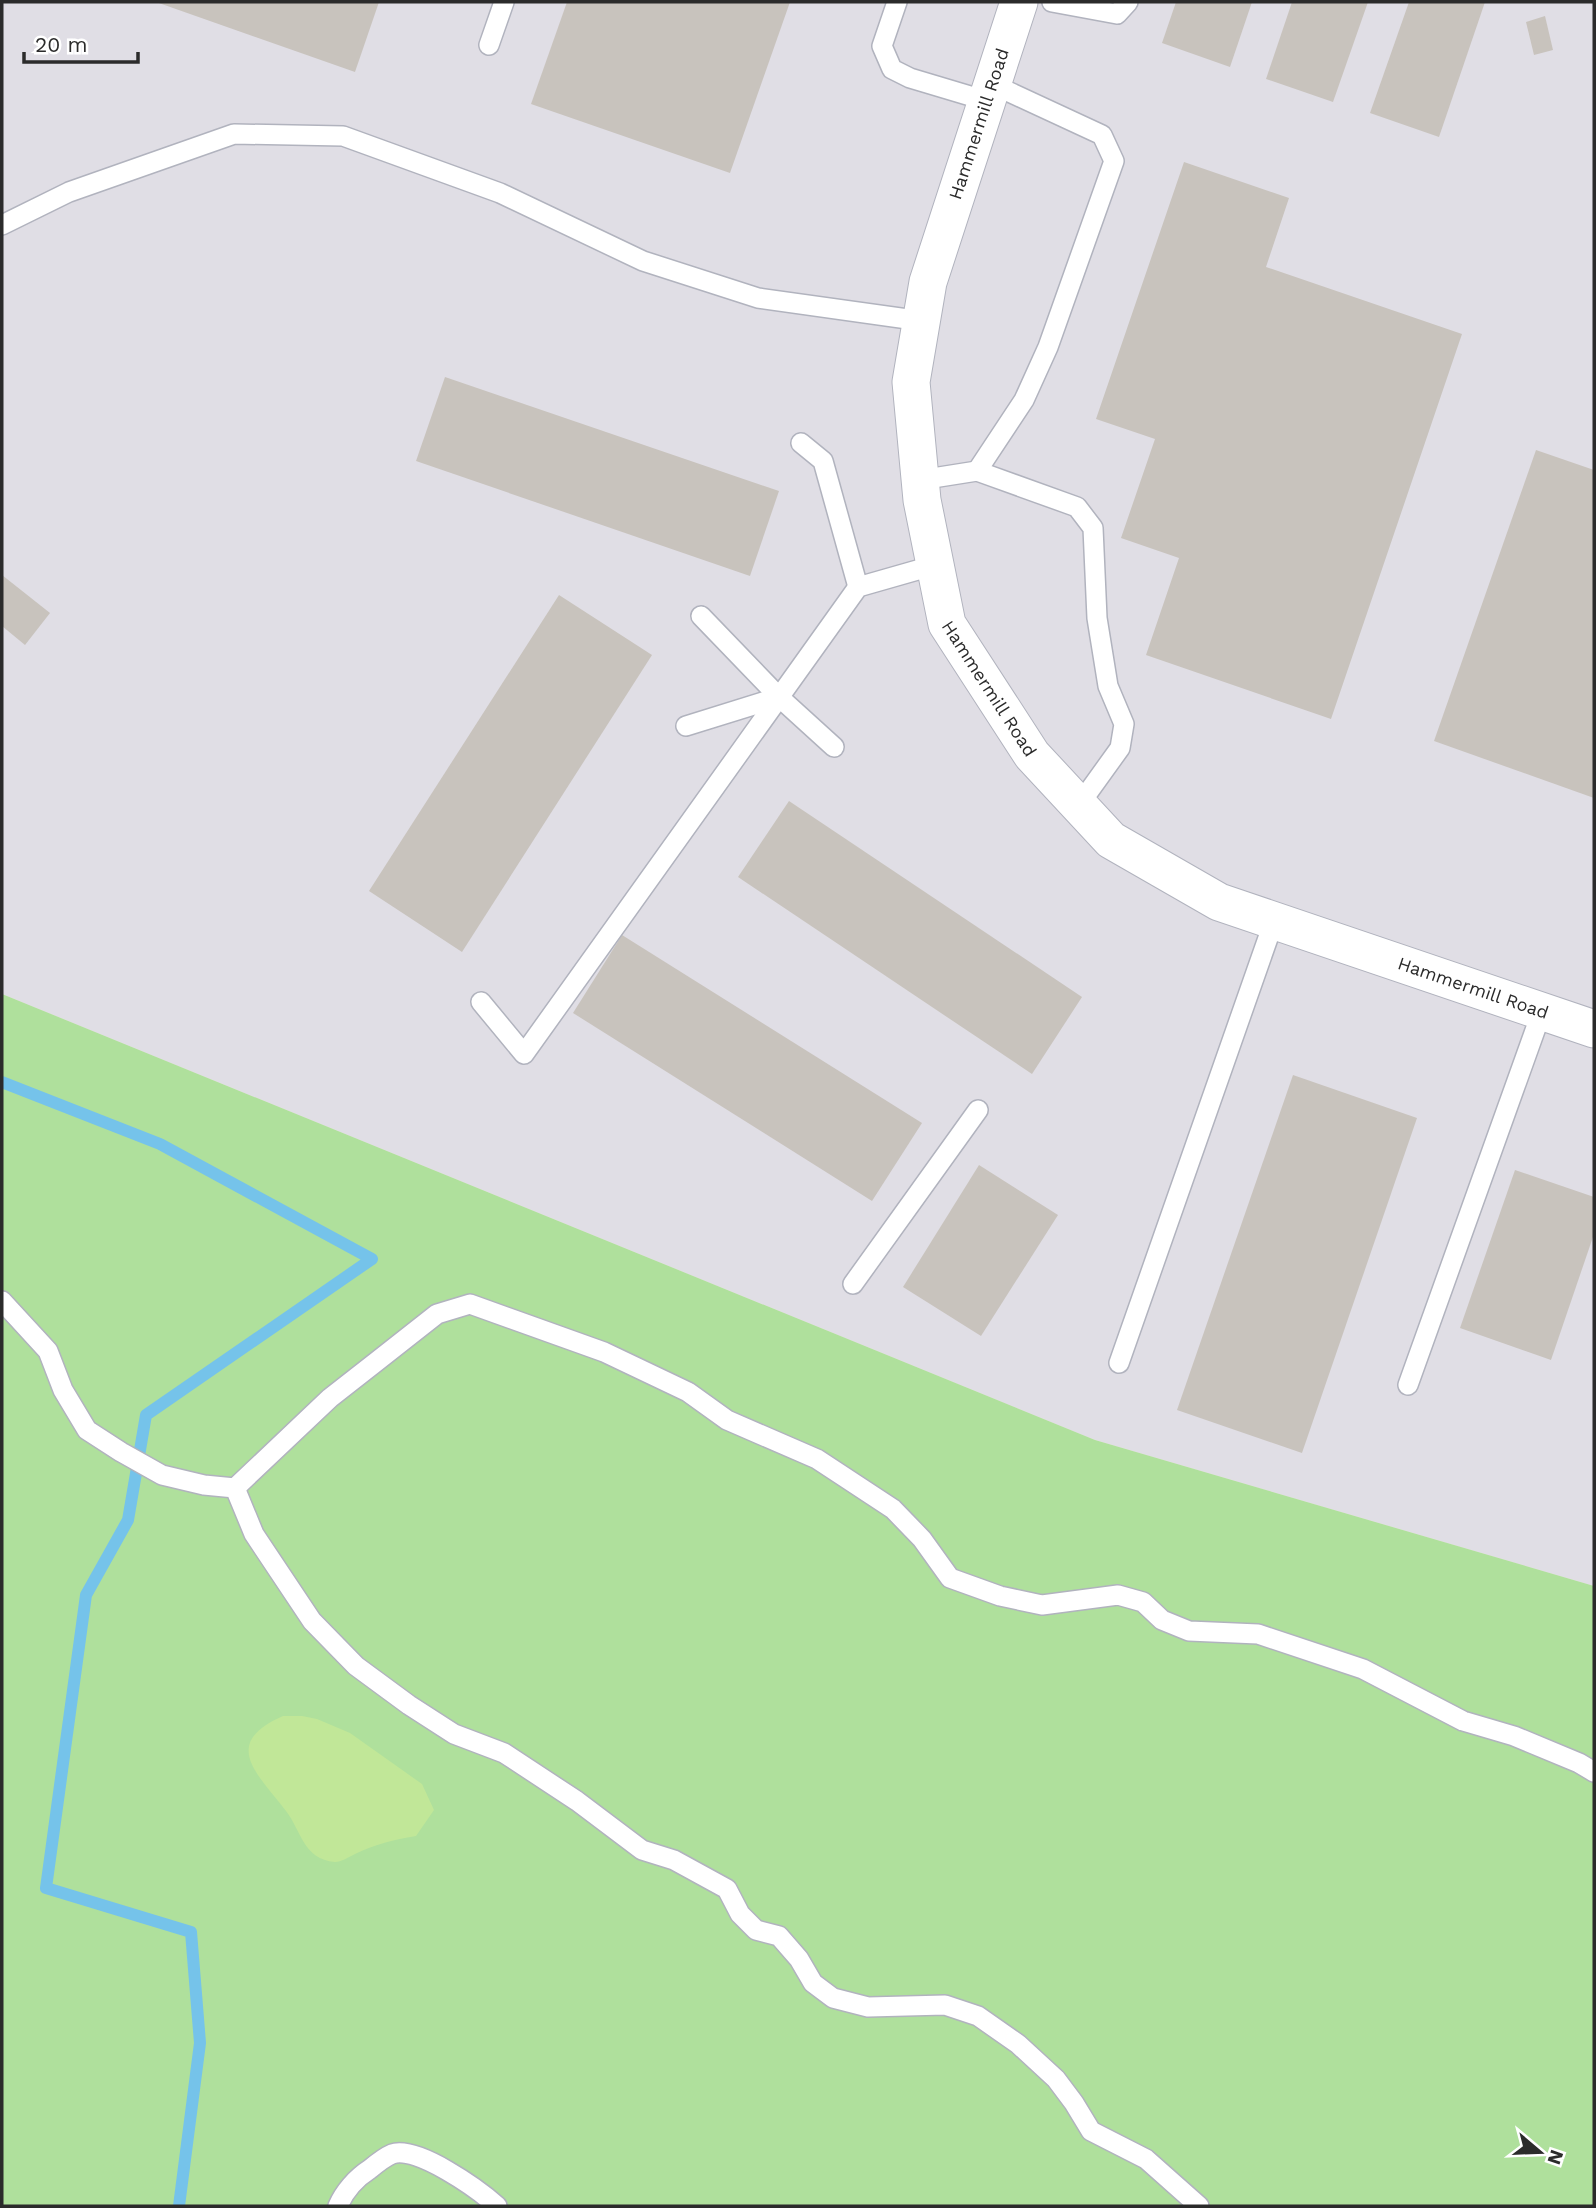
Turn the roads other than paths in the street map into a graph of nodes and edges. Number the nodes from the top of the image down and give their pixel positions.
1 (504, 2) edge
2 (897, 2) edge
3 (1018, 2) edge
4 (1052, 2) edge
5 (1129, 2) edge
6 (489, 45) dead end
7 (989, 93) junction
8 (2, 225) edge
9 (922, 321) junction
10 (802, 443) dead end
11 (977, 471) junction
12 (920, 480) junction
13 (935, 565) junction
14 (858, 587) junction
15 (701, 617) dead end
16 (779, 697) junction
17 (686, 726) dead end
18 (834, 747) dead end
19 (1079, 805) junction
20 (1274, 921) junction
21 (481, 1002) dead end
22 (1542, 1011) junction
23 (1594, 1029) edge
24 (978, 1110) dead end
25 (853, 1284) dead end
26 (2, 1301) edge
27 (1119, 1363) dead end
28 (1408, 1385) dead end
29 (235, 1488) junction
30 (1594, 1772) edge
31 (338, 2206) edge
32 (497, 2206) edge
33 (1199, 2206) edge

1 - 6 lane
2 - 7 lane
3 - 7 street, Hammermill Road
4 - 5 lane
7 - 9 street, Hammermill Road
7 - 11 lane
8 - 9 lane
9 - 12 street, Hammermill Road
10 - 14 lane
11 - 12 lane
11 - 19 lane
12 - 13 street, Hammermill Road
13 - 14 lane
13 - 19 street, Hammermill Road
14 - 16 lane
15 - 16 lane
16 - 17 lane
16 - 18 lane
16 - 21 lane
19 - 20 street, Hammermill Road
20 - 22 street, Hammermill Road
20 - 27 lane
22 - 23 street, Hammermill Road
22 - 28 lane
24 - 25 lane
26 - 29 lane
29 - 30 lane
29 - 33 lane
31 - 32 lane

